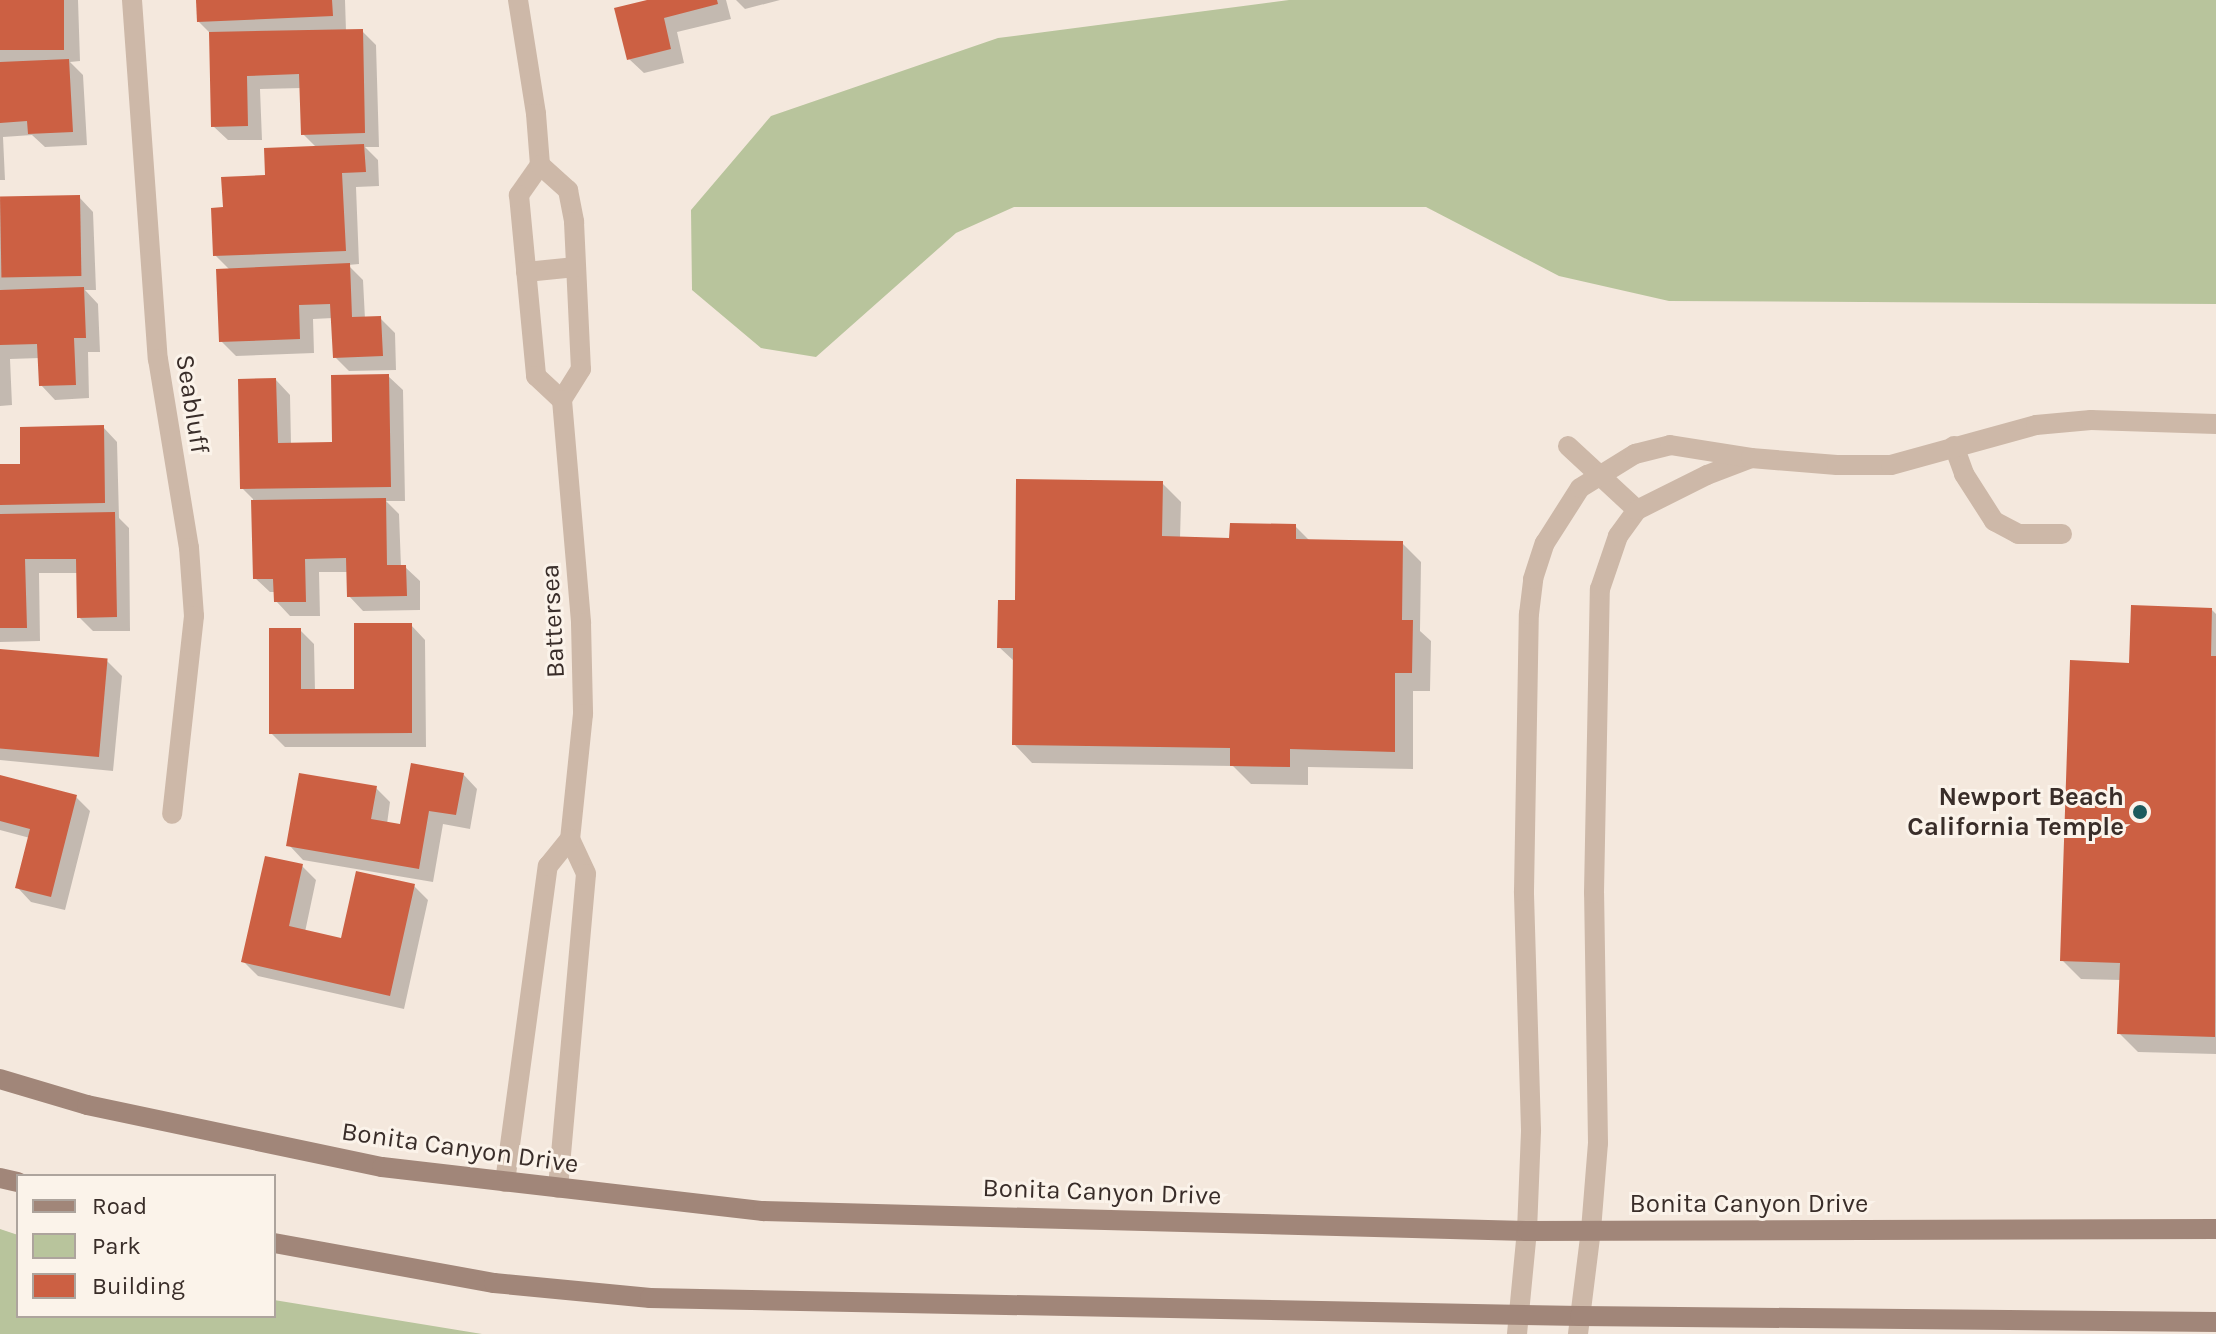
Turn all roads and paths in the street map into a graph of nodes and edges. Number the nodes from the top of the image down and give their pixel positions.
1 (132, 0) edge
2 (518, 0) edge
3 (540, 165) junction
4 (576, 267) junction
5 (526, 272) junction
6 (562, 400) junction
7 (2216, 424) edge
8 (1568, 446) dead end
9 (1954, 446) junction
10 (1751, 458) junction
11 (1602, 474) junction
12 (1637, 510) junction
13 (2062, 534) dead end
14 (172, 814) dead end
15 (570, 839) junction
16 (0, 1079) edge
17 (505, 1182) junction
18 (558, 1188) junction
19 (2216, 1229) edge
20 (1591, 1230) junction
21 (1527, 1231) junction
22 (276, 1243) edge
23 (2216, 1322) edge
24 (1518, 1324) edge
25 (1579, 1325) edge

1 - 14 street, Seabluff
2 - 3 street
3 - 4 street
3 - 5 street
4 - 5 street
4 - 6 street
5 - 6 street
6 - 15 street, Battersea
7 - 9 street
8 - 11 street
9 - 10 street
9 - 13 street
10 - 11 street
10 - 12 street
11 - 12 street
11 - 21 street
12 - 20 street
15 - 17 street, Battersea
15 - 18 street, Battersea
16 - 17 main road, Bonita Canyon Drive
17 - 18 main road, Bonita Canyon Drive
18 - 21 main road, Bonita Canyon Drive
19 - 20 main road, Bonita Canyon Drive
20 - 21 main road, Bonita Canyon Drive
20 - 25 street
21 - 24 street
22 - 24 main road
23 - 25 main road
24 - 25 main road

